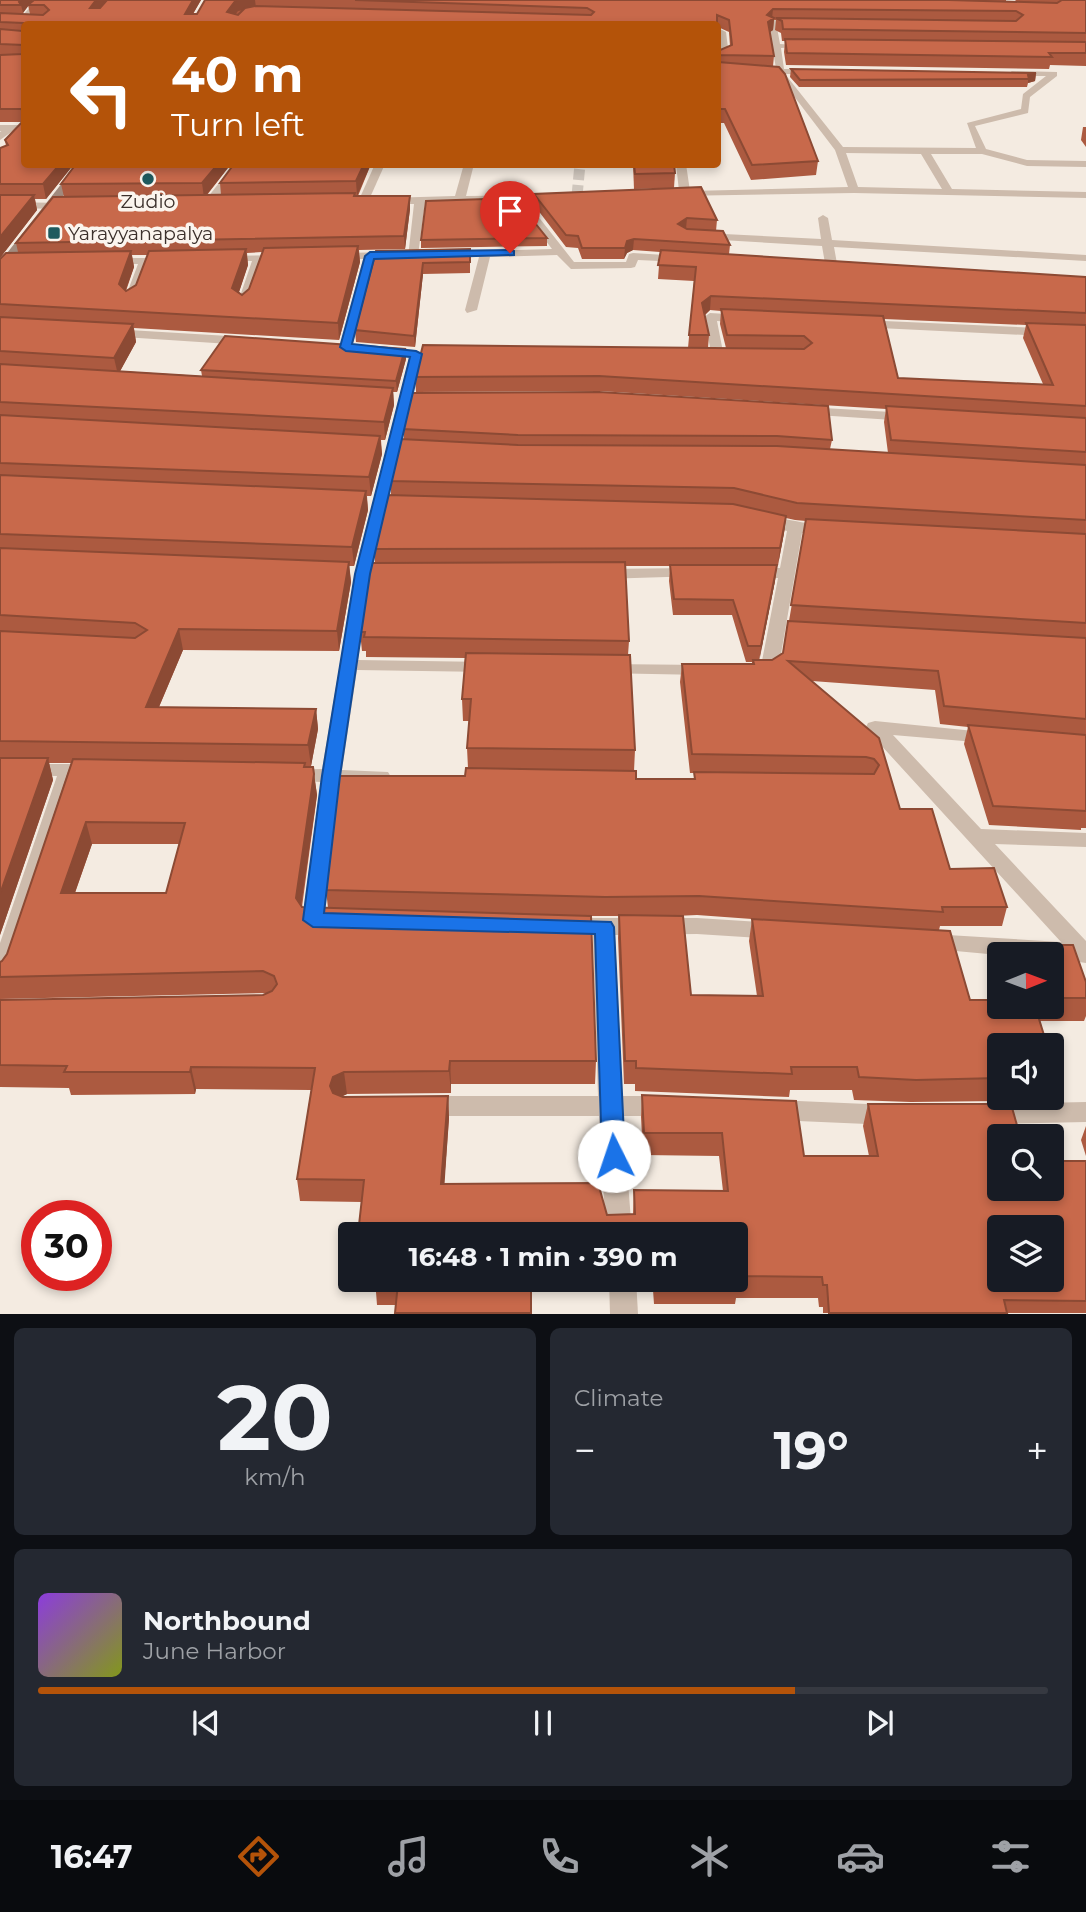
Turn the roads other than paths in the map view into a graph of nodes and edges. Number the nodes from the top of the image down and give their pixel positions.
1 (41, 0) edge
2 (768, 2) edge
3 (783, 5) edge
4 (27, 12) edge
5 (22, 21) edge
6 (34, 21) edge
7 (772, 25) junction
8 (786, 25) edge
9 (721, 32) edge
10 (776, 46) junction
11 (816, 46) edge
12 (721, 57) edge
13 (780, 72) junction
14 (821, 72) edge
15 (999, 73) edge
16 (768, 74) edge
17 (21, 117) edge
18 (0, 128) edge
19 (11, 128) junction
20 (21, 128) edge
21 (0, 137) edge
22 (840, 149) junction
23 (924, 150) junction
24 (982, 151) junction
25 (1086, 164) edge
26 (80, 168) edge
27 (237, 168) edge
28 (378, 168) edge
29 (468, 168) edge
30 (682, 168) edge
31 (854, 190) junction
32 (949, 192) junction
33 (672, 194) edge
34 (685, 194) junction
35 (1086, 195) edge
36 (565, 196) edge
37 (518, 197) junction
38 (460, 199) junction
39 (420, 200) junction
40 (351, 202) edge
41 (363, 202) junction
42 (208, 204) junction
43 (221, 204) edge
44 (0, 205) edge
45 (195, 205) edge
46 (51, 206) junction
47 (77, 206) edge
48 (823, 218) dead end
49 (686, 235) edge
50 (829, 242) junction
51 (561, 252) junction
52 (425, 254) junction
53 (485, 254) junction
54 (328, 256) edge
55 (370, 256) junction
56 (258, 257) junction
57 (300, 257) edge
58 (1086, 258) edge
59 (208, 259) edge
60 (183, 260) edge
61 (699, 260) edge
62 (145, 261) junction
63 (89, 262) edge
64 (20, 263) edge
65 (3, 266) edge
66 (818, 268) edge
67 (832, 269) junction
68 (845, 270) edge
69 (130, 301) edge
70 (243, 304) edge
71 (471, 310) dead end
72 (751, 319) edge
73 (849, 323) edge
74 (97, 332) edge
75 (1086, 334) edge
76 (263, 342) edge
77 (345, 347) edge
78 (417, 354) dead end
79 (718, 357) edge
80 (794, 410) edge
81 (919, 418) edge
82 (744, 516) edge
83 (795, 528) junction
84 (850, 531) edge
85 (705, 573) edge
86 (732, 573) edge
87 (787, 573) junction
88 (582, 574) edge
89 (348, 665) junction
90 (511, 667) edge
91 (592, 669) edge
92 (1007, 739) edge
93 (69, 769) junction
94 (0, 770) edge
95 (111, 771) edge
96 (276, 774) edge
97 (331, 776) junction
98 (401, 777) edge
99 (973, 836) junction
100 (1086, 840) edge
101 (341, 921) edge
102 (549, 926) edge
103 (604, 927) junction
104 (793, 933) edge
105 (903, 940) edge
106 (1084, 954) edge
107 (0, 975) edge
108 (610, 1103) junction
109 (403, 1106) edge
110 (692, 1107) edge
111 (747, 1109) edge
112 (1086, 1112) edge
113 (965, 1114) edge
114 (911, 1115) edge
115 (618, 1222) edge
116 (623, 1292) edge
117 (624, 1314) edge

1 - 4 street
2 - 3 street
2 - 7 street
5 - 6 street
7 - 8 street
7 - 10 street
9 - 12 street
10 - 11 street
10 - 13 street
13 - 14 street
13 - 16 street
13 - 22 street
15 - 24 street
17 - 19 street
18 - 19 street
19 - 20 street
19 - 21 street
22 - 23 street
22 - 31 street
23 - 24 street
23 - 32 street
24 - 25 street
26 - 46 main road
27 - 42 street
28 - 41 street
29 - 38 street
30 - 34 street
31 - 32 street
31 - 34 street
32 - 35 street
33 - 34 street
36 - 37 street
37 - 38 street
37 - 51 street
38 - 39 street
39 - 41 street
39 - 52 street
40 - 41 street
42 - 43 street
42 - 45 street
44 - 46 street
46 - 47 street
46 - 65 main road
48 - 50 street
49 - 50 street
50 - 58 street
50 - 67 street
51 - 53 street
51 - 61 street
52 - 53 street
52 - 55 street
53 - 71 street
54 - 55 street
55 - 77 street
56 - 57 street
56 - 59 street
56 - 70 street
60 - 62 street
62 - 63 street
62 - 69 street
64 - 65 street
66 - 67 street
67 - 68 street
72 - 79 street
73 - 75 street
74 - 76 street
78 - 89 street
80 - 81 street
82 - 83 street
83 - 84 street
83 - 87 street
85 - 88 street
86 - 87 street
87 - 91 street
89 - 90 street
89 - 97 street
92 - 99 street
93 - 94 street
93 - 95 street
93 - 107 street
96 - 97 street
97 - 98 street
97 - 101 street
99 - 100 street
99 - 106 street
102 - 103 street
103 - 104 street
103 - 108 street
105 - 106 street
108 - 109 street
108 - 110 street
108 - 115 street
111 - 114 street
112 - 113 street
116 - 117 street

